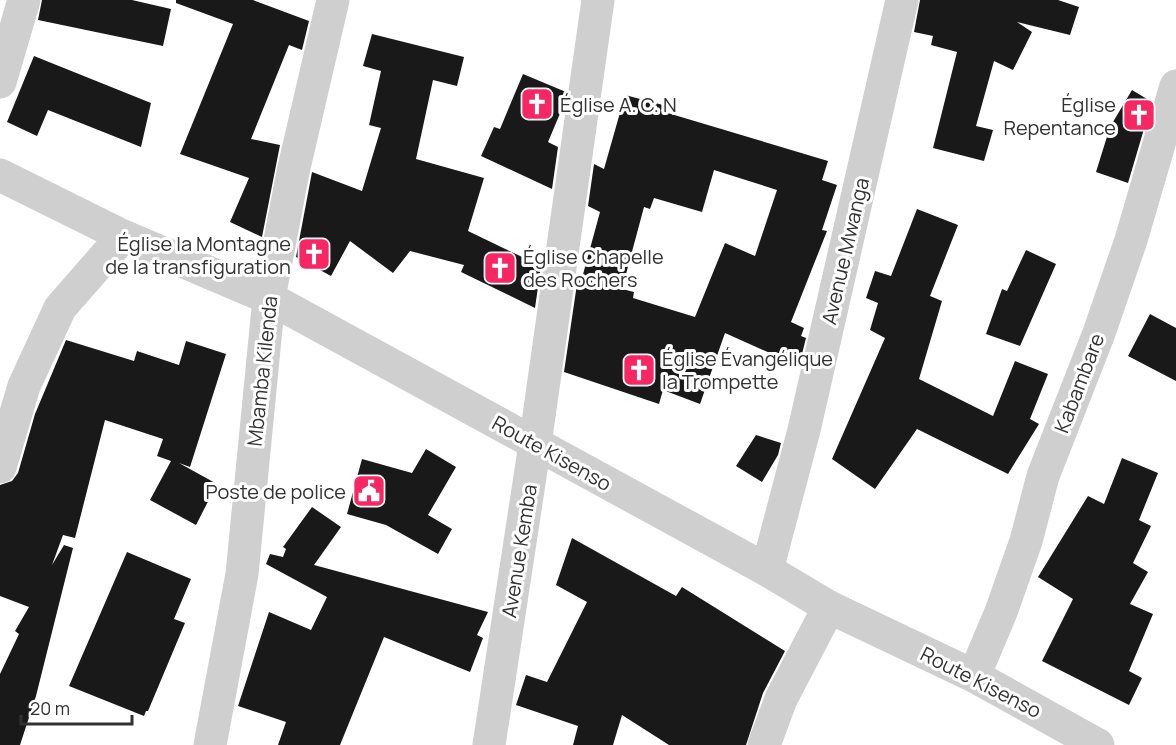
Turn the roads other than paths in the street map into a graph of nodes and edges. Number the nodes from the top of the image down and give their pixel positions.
1 (24, 0) edge
2 (333, 0) edge
3 (598, 0) edge
4 (902, 0) edge
5 (0, 82) edge
6 (1176, 86) edge
7 (0, 175) edge
8 (123, 236) junction
9 (269, 298) junction
10 (535, 444) junction
11 (0, 466) edge
12 (767, 570) junction
13 (829, 607) junction
14 (974, 676) junction
15 (210, 745) edge
16 (489, 745) edge
17 (764, 745) edge
18 (1098, 745) edge

1 - 5 street
2 - 9 street, Mbamba Kilenda
3 - 10 street, Avenue Kemba
4 - 12 street, Avenue Mwanga
6 - 14 street, Kabambare
7 - 8 street, Route Kisenso
8 - 9 street, Route Kisenso
8 - 11 street
9 - 10 street, Route Kisenso
9 - 15 street, Mbamba Kilenda
10 - 12 street, Route Kisenso
10 - 16 street, Avenue Kemba
12 - 13 street, Route Kisenso
13 - 14 street, Route Kisenso
13 - 17 street
14 - 18 street, Route Kisenso

